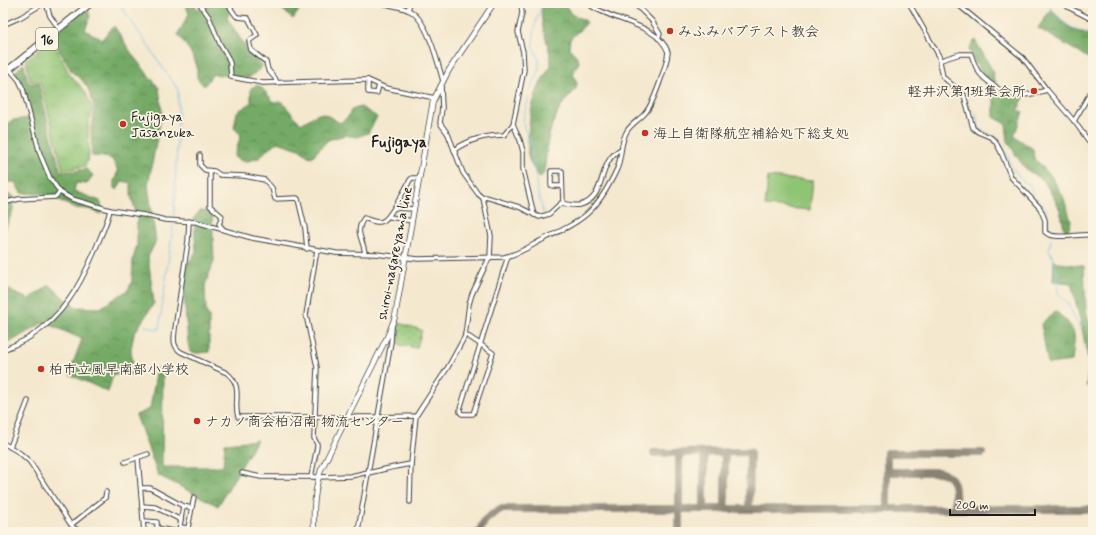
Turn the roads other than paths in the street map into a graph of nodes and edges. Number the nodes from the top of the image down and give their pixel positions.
1 (45, 3) edge
2 (85, 3) edge
3 (91, 3) edge
4 (199, 3) edge
5 (227, 3) edge
6 (381, 3) edge
7 (410, 3) edge
8 (494, 3) edge
9 (522, 3) edge
10 (587, 3) edge
11 (634, 3) edge
12 (909, 3) edge
13 (956, 3) edge
14 (1064, 3) edge
15 (408, 10) junction
16 (1093, 20) edge
17 (3, 25) edge
18 (57, 26) junction
19 (659, 38) junction
20 (941, 60) junction
21 (7, 68) edge
22 (3, 74) edge
23 (368, 80) junction
24 (442, 82) junction
25 (277, 83) junction
26 (379, 85) junction
27 (1047, 90) junction
28 (1092, 90) dead end
29 (435, 98) junction
30 (1074, 121) junction
31 (513, 124) junction
32 (1093, 147) edge
33 (454, 150) junction
34 (621, 150) junction
35 (200, 155) dead end
36 (210, 171) junction
37 (419, 178) junction
38 (562, 186) junction
39 (60, 192) junction
40 (483, 198) junction
41 (3, 203) edge
42 (563, 204) junction
43 (394, 208) junction
44 (414, 209) junction
45 (110, 210) junction
46 (534, 215) junction
47 (390, 216) junction
48 (189, 221) junction
49 (412, 222) junction
50 (225, 231) junction
51 (1093, 235) edge
52 (306, 249) junction
53 (317, 250) junction
54 (365, 254) junction
55 (508, 256) junction
56 (406, 257) junction
57 (489, 258) junction
58 (392, 327) junction
59 (465, 334) junction
60 (481, 344) junction
61 (3, 350) edge
62 (28, 401) dead end
63 (416, 416) junction
64 (314, 417) junction
65 (347, 417) junction
66 (378, 417) junction
67 (3, 443) edge
68 (10, 447) junction
69 (148, 454) dead end
70 (138, 458) junction
71 (125, 462) dead end
72 (411, 464) junction
73 (368, 473) junction
74 (242, 474) dead end
75 (311, 477) junction
76 (318, 477) junction
77 (141, 488) junction
78 (106, 492) dead end
79 (194, 497) dead end
80 (410, 502) dead end
81 (142, 506) junction
82 (183, 506) junction
83 (192, 508) junction
84 (181, 520) junction
85 (144, 521) junction
86 (71, 525) junction
87 (180, 527) junction
88 (358, 531) dead end
89 (82, 532) edge
90 (144, 532) edge
91 (314, 532) edge

1 - 17 street
1 - 18 street
2 - 18 highway, 16
3 - 21 highway, 16
4 - 25 street
5 - 25 street
6 - 15 street
7 - 15 street
8 - 24 main road, shiroi-nagareyama line
9 - 31 street
10 - 19 street
11 - 19 street
12 - 20 street
13 - 27 street
14 - 16 street
15 - 24 street
18 - 21 highway, 16
19 - 34 street
20 - 27 street
20 - 51 street
21 - 22 highway, 16
21 - 39 street
23 - 25 street
23 - 26 street
23 - 26 street
24 - 29 main road, shiroi-nagareyama line
24 - 33 street
26 - 29 street
27 - 30 street
28 - 30 street
29 - 37 main road, shiroi-nagareyama line
30 - 32 street
31 - 33 street
31 - 46 street
33 - 40 street
34 - 42 street
34 - 55 street
35 - 36 street
36 - 50 street
36 - 52 street
37 - 43 street
37 - 44 main road, shiroi-nagareyama line
38 - 38 street
38 - 42 street
39 - 41 street
39 - 45 street
40 - 46 street
40 - 57 street
42 - 46 street
43 - 44 street
43 - 47 street
44 - 49 main road, shiroi-nagareyama line
45 - 48 street
45 - 61 street
47 - 49 street
47 - 54 street
48 - 50 street
48 - 64 street
49 - 56 main road, shiroi-nagareyama line
50 - 52 street
52 - 53 street
53 - 54 street
53 - 64 street
54 - 56 street
55 - 57 street
55 - 60 street
56 - 57 street
56 - 58 main road, shiroi-nagareyama line
57 - 59 street
58 - 65 main road, shiroi-nagareyama line
58 - 66 street
59 - 60 street
59 - 63 street
60 - 60 street
62 - 68 street
63 - 66 street
63 - 72 street
64 - 65 street
64 - 75 street
65 - 66 street
65 - 76 main road, shiroi-nagareyama line
66 - 73 street
67 - 68 street
68 - 86 street
69 - 70 street
70 - 71 street
70 - 77 street
72 - 73 street
72 - 80 street
73 - 76 street
73 - 88 street
74 - 75 street
75 - 76 street
76 - 91 main road, shiroi-nagareyama line
77 - 81 street
77 - 82 street
78 - 86 street
79 - 83 street
81 - 84 street
81 - 85 street
82 - 83 street
82 - 84 street
83 - 87 street
84 - 87 street
85 - 87 street
85 - 90 street
86 - 89 street

